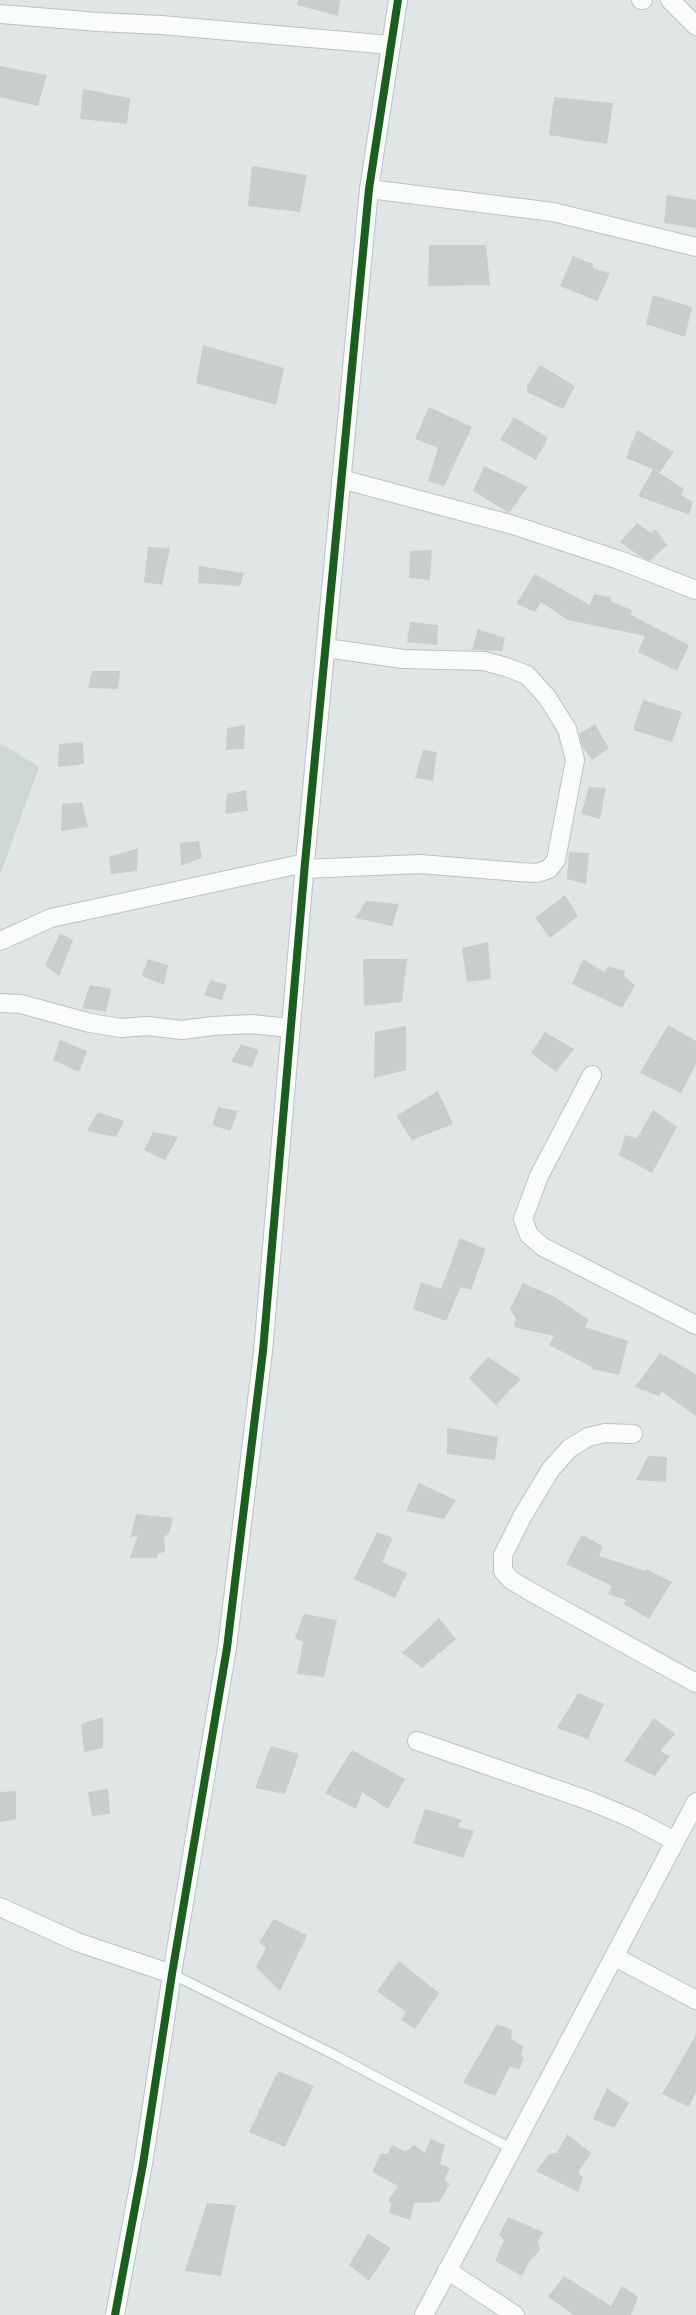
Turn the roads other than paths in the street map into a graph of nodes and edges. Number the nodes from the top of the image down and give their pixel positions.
1 (398, 0) edge
2 (670, 0) edge
3 (0, 14) edge
4 (696, 26) edge
5 (391, 45) junction
6 (369, 189) junction
7 (696, 248) edge
8 (341, 479) junction
9 (696, 590) edge
10 (326, 648) junction
11 (304, 866) junction
12 (0, 941) edge
13 (0, 1003) edge
14 (290, 1028) junction
15 (592, 1075) dead end
16 (696, 1325) edge
17 (632, 1434) dead end
18 (696, 1683) edge
19 (417, 1741) dead end
20 (696, 1802) edge
21 (675, 1841) junction
22 (0, 1907) edge
23 (615, 1957) junction
24 (172, 1974) junction
25 (696, 2000) edge
26 (512, 2149) junction
27 (447, 2270) junction
28 (115, 2315) edge
29 (424, 2315) edge
30 (515, 2315) edge

1 - 5 street
2 - 4 street
3 - 5 street
5 - 6 street
6 - 7 street
6 - 8 street
8 - 9 street
8 - 10 street
10 - 11 street
10 - 11 street
11 - 12 street
11 - 14 street
13 - 14 street
14 - 24 street
15 - 16 street
17 - 18 street
19 - 21 street
20 - 21 street
21 - 23 street
22 - 24 street
23 - 25 street
23 - 26 street
24 - 26 lane
24 - 28 street
26 - 27 street
27 - 29 street
27 - 30 street

